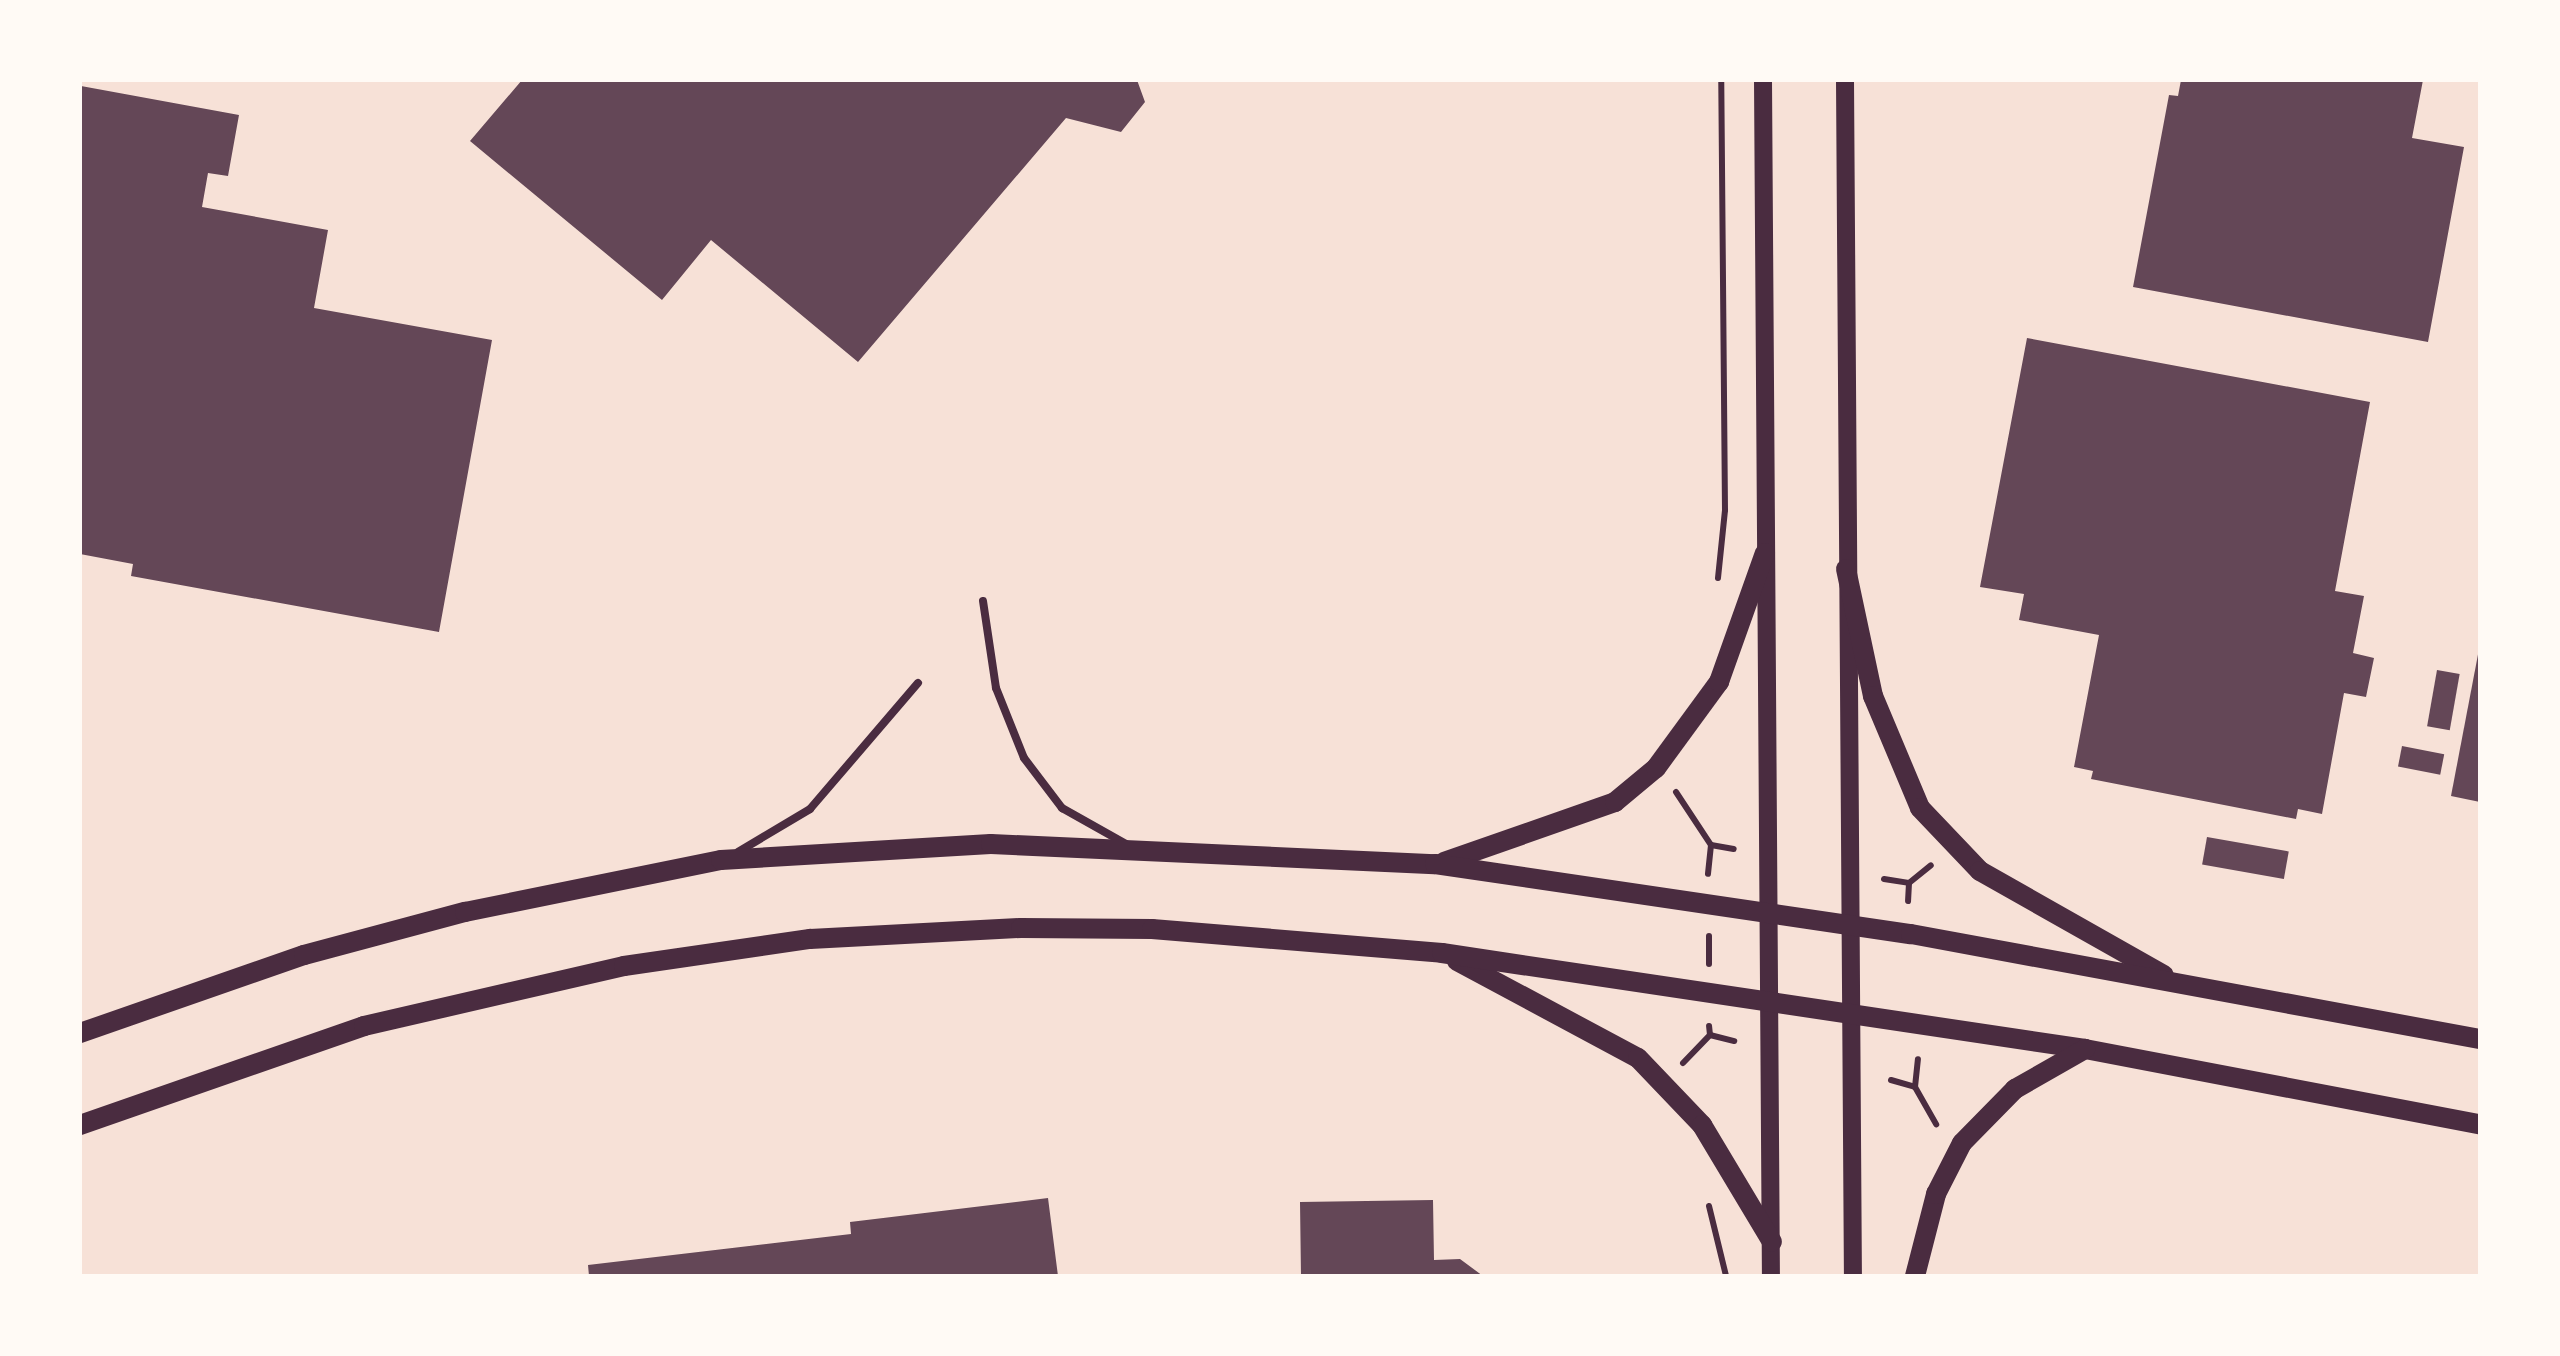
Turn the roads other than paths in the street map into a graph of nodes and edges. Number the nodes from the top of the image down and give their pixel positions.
1 (1763, 80) edge
2 (1845, 80) edge
3 (1765, 553) junction
4 (1846, 569) junction
5 (983, 602) dead end
6 (918, 682) dead end
7 (1130, 846) junction
8 (721, 860) junction
9 (1435, 864) junction
10 (1768, 913) junction
11 (1850, 927) junction
12 (1442, 954) junction
13 (2184, 985) junction
14 (1770, 1000) junction
15 (1854, 1014) junction
16 (80, 1033) edge
17 (2480, 1039) edge
18 (2085, 1048) junction
19 (2480, 1124) edge
20 (80, 1126) edge
21 (1772, 1242) junction
22 (1771, 1276) edge
23 (1853, 1276) edge
24 (1916, 1276) edge

1 - 3 street
2 - 4 street
3 - 9 main road
3 - 10 street
4 - 11 street
4 - 13 main road
5 - 7 lane
6 - 8 lane
7 - 8 main road
7 - 9 main road
8 - 16 main road
9 - 10 main road
10 - 11 main road
10 - 14 street
11 - 13 main road
11 - 15 street
12 - 14 main road
12 - 20 main road
12 - 21 main road
13 - 17 main road
14 - 15 main road
14 - 21 street
15 - 18 main road
15 - 23 street
18 - 19 main road
18 - 24 main road
21 - 22 street

